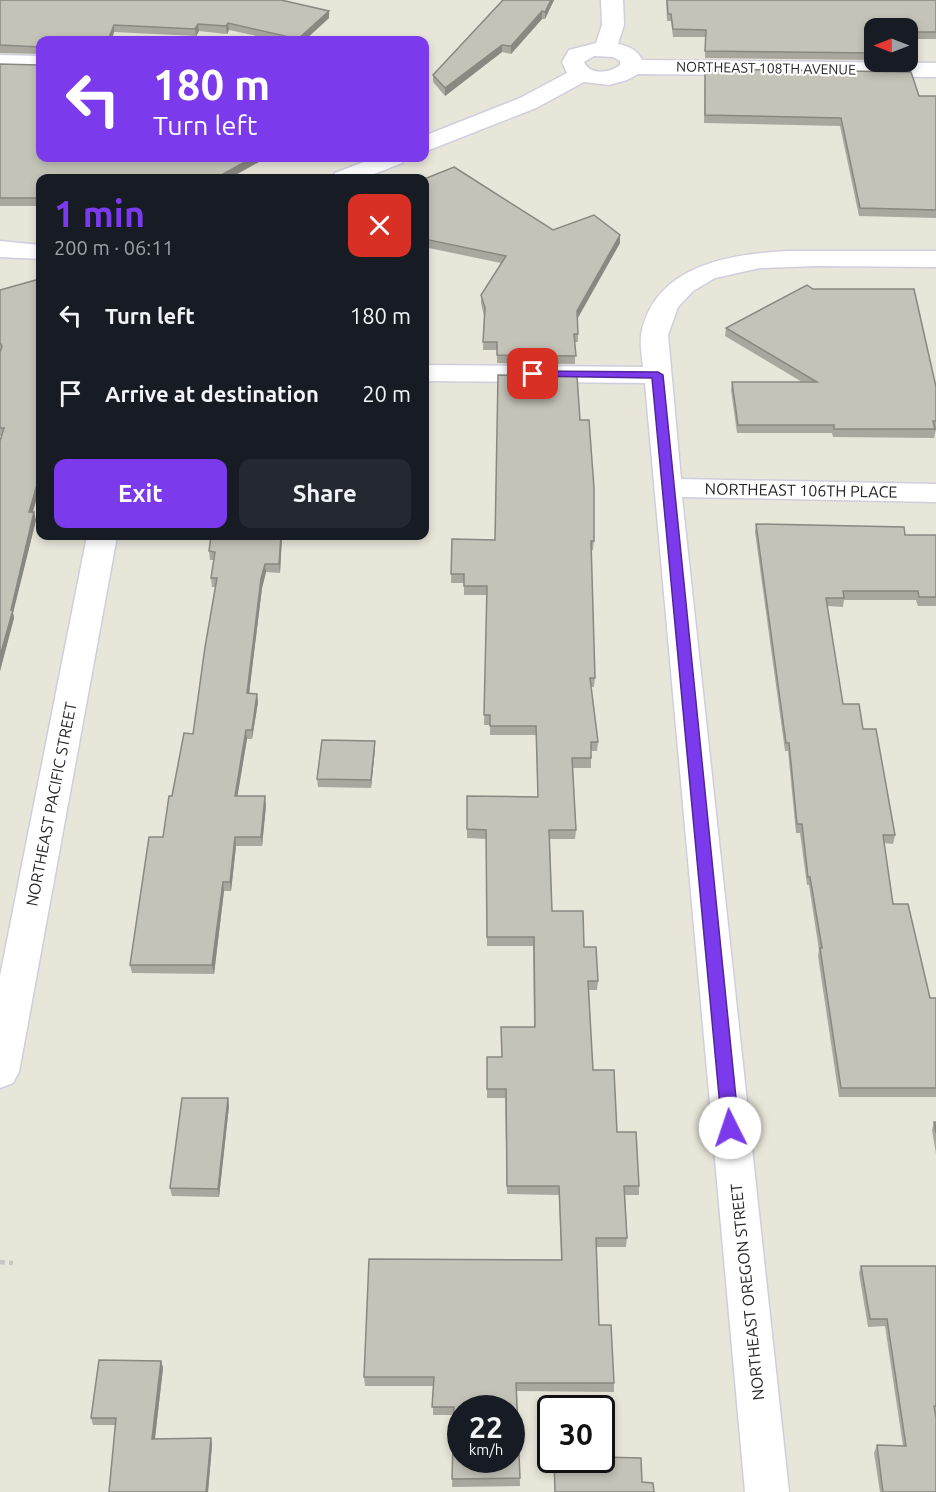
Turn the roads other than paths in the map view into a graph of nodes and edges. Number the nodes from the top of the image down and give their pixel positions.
1 (612, 0) edge
2 (605, 49) junction
3 (0, 62) edge
4 (36, 63) edge
5 (632, 67) junction
6 (936, 70) edge
7 (583, 74) junction
8 (429, 143) edge
9 (384, 162) edge
10 (354, 174) edge
11 (0, 249) edge
12 (36, 252) edge
13 (936, 259) edge
14 (429, 373) edge
15 (658, 375) junction
16 (667, 488) junction
17 (936, 493) edge
18 (101, 540) edge
19 (0, 1072) edge
20 (767, 1492) edge

1 - 2 street
2 - 5 street
2 - 7 street
3 - 4 street
5 - 6 street, NORTHEAST 108TH AVENUE
5 - 7 street
7 - 8 street
9 - 10 street
11 - 12 street
13 - 15 street, NORTHEAST OREGON STREET
14 - 15 street
15 - 16 street, NORTHEAST OREGON STREET
16 - 17 street, NORTHEAST 106TH PLACE
16 - 20 street, NORTHEAST OREGON STREET
18 - 19 street, NORTHEAST PACIFIC STREET

